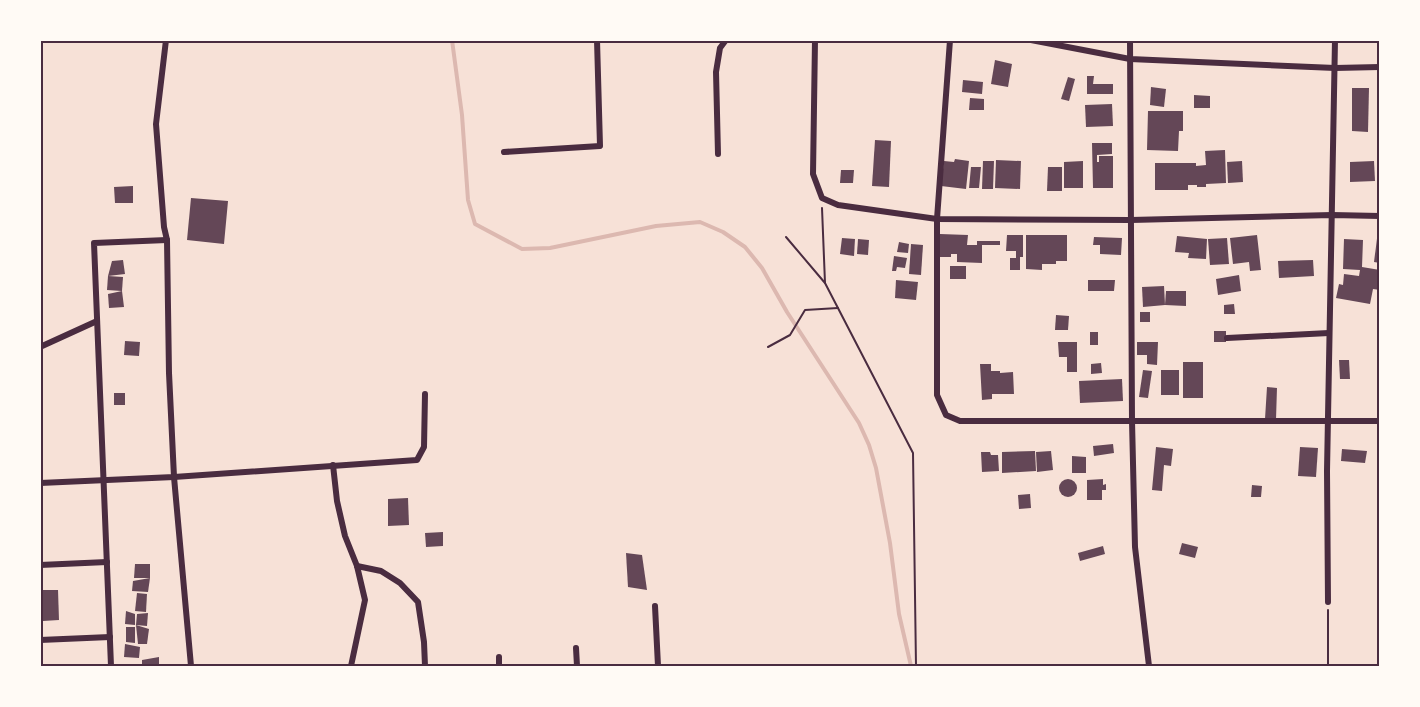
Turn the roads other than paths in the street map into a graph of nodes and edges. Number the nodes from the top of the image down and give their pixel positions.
1 (165, 40) edge
2 (597, 40) edge
3 (726, 40) edge
4 (815, 40) edge
5 (950, 40) edge
6 (1031, 40) edge
7 (1130, 40) edge
8 (1335, 40) edge
9 (1130, 59) junction
10 (1380, 67) edge
11 (1335, 68) junction
12 (504, 152) dead end
13 (718, 154) dead end
14 (1332, 215) junction
15 (1380, 216) edge
16 (937, 219) junction
17 (1131, 220) junction
18 (167, 240) junction
19 (97, 321) junction
20 (1329, 333) junction
21 (1227, 338) dead end
22 (40, 348) edge
23 (426, 394) dead end
24 (1131, 421) junction
25 (1328, 421) junction
26 (1380, 421) edge
27 (333, 465) junction
28 (174, 477) junction
29 (103, 480) junction
30 (40, 483) edge
31 (107, 562) junction
32 (40, 565) edge
33 (357, 566) junction
34 (1328, 602) road end
35 (655, 606) dead end
36 (110, 637) junction
37 (40, 640) edge
38 (576, 648) dead end
39 (499, 657) dead end
40 (111, 666) edge
41 (191, 666) edge
42 (351, 666) edge
43 (425, 666) edge
44 (499, 666) edge
45 (577, 666) edge
46 (658, 666) edge
47 (1149, 666) edge

1 - 18 street
2 - 12 street
3 - 13 street
4 - 16 street
5 - 16 street
6 - 9 street
7 - 9 street
8 - 11 street
9 - 11 street
9 - 17 street
10 - 11 street
11 - 14 street
14 - 15 street
14 - 17 street
14 - 20 street
16 - 17 street
16 - 24 street
17 - 24 street
18 - 19 street
18 - 28 street
19 - 22 street
19 - 29 street
20 - 21 street
20 - 25 street
23 - 27 street
24 - 25 street
24 - 47 street
25 - 26 street
25 - 34 street
27 - 28 street
27 - 33 street
28 - 29 street
28 - 41 street
29 - 30 street
29 - 31 street
31 - 32 street
31 - 36 street
33 - 42 street
33 - 43 street
35 - 46 street
36 - 37 street
36 - 40 street
38 - 45 street
39 - 44 street

